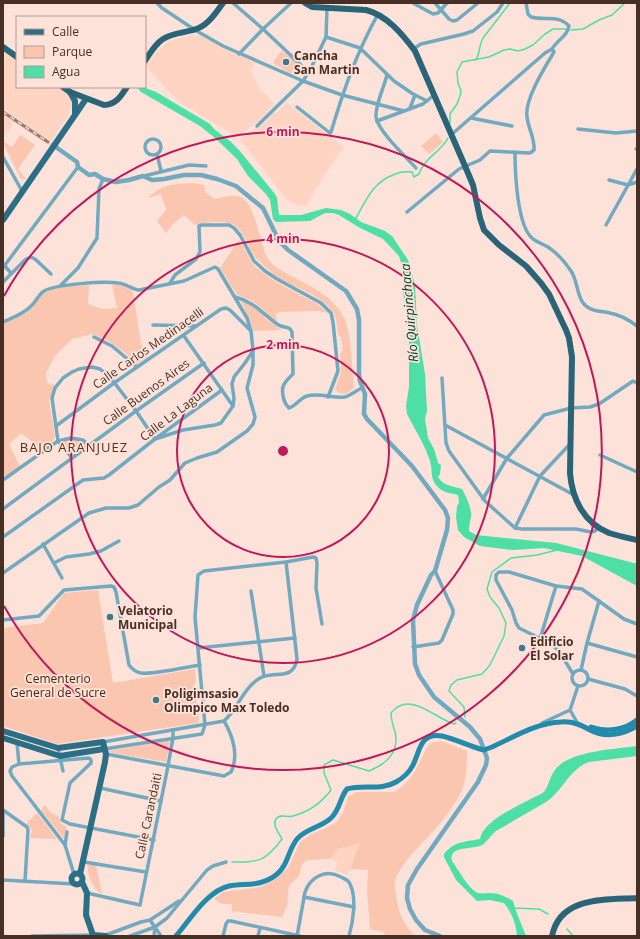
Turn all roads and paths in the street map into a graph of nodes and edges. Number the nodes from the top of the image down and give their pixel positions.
1 (157, 3) edge
2 (223, 3) edge
3 (233, 3) edge
4 (291, 3) edge
5 (305, 3) edge
6 (413, 3) edge
7 (435, 3) edge
8 (447, 3) edge
9 (478, 3) edge
10 (503, 3) edge
11 (526, 3) edge
12 (327, 8) junction
13 (442, 10) junction
14 (378, 14) junction
15 (263, 29) junction
16 (195, 30) junction
17 (326, 37) junction
18 (3, 47) edge
19 (360, 48) junction
20 (413, 48) junction
21 (552, 49) junction
22 (240, 54) junction
23 (16, 56) edge
24 (146, 60) edge
25 (301, 65) dead end
26 (387, 75) junction
27 (303, 81) junction
28 (64, 88) edge
29 (126, 88) edge
30 (70, 92) junction
31 (342, 95) junction
32 (415, 95) junction
33 (434, 95) junction
34 (86, 99) junction
35 (427, 101) junction
36 (378, 103) junction
37 (297, 107) dead end
38 (410, 108) junction
39 (404, 111) junction
40 (75, 113) junction
41 (471, 118) junction
42 (377, 121) junction
43 (257, 126) dead end
44 (512, 126) dead end
45 (578, 129) dead end
46 (637, 131) edge
47 (451, 135) junction
48 (53, 145) junction
49 (515, 152) junction
50 (157, 154) junction
51 (3, 157) edge
52 (206, 166) dead end
53 (465, 166) junction
54 (78, 167) junction
55 (416, 168) dead end
56 (637, 169) edge
57 (161, 171) junction
58 (143, 176) junction
59 (103, 179) junction
60 (609, 180) dead end
61 (637, 182) edge
62 (628, 185) junction
63 (22, 191) junction
64 (407, 212) dead end
65 (3, 220) edge
66 (606, 225) dead end
67 (4, 264) edge
68 (11, 273) junction
69 (51, 274) dead end
70 (3, 282) edge
71 (170, 283) junction
72 (61, 285) junction
73 (235, 297) junction
74 (3, 322) edge
75 (153, 325) dead end
76 (196, 326) junction
77 (637, 326) edge
78 (251, 330) junction
79 (184, 336) junction
80 (94, 337) dead end
81 (253, 350) junction
82 (204, 363) junction
83 (137, 368) junction
84 (442, 378) dead end
85 (114, 383) junction
86 (637, 383) edge
87 (362, 388) junction
88 (222, 390) junction
89 (328, 397) junction
90 (233, 406) junction
91 (571, 408) junction
92 (136, 411) junction
93 (445, 425) junction
94 (56, 426) junction
95 (155, 439) junction
96 (58, 441) junction
97 (571, 444) junction
98 (89, 446) junction
99 (600, 455) dead end
100 (72, 458) junction
101 (507, 458) junction
102 (637, 472) edge
103 (540, 476) junction
104 (3, 480) edge
105 (574, 494) junction
106 (483, 499) junction
107 (3, 509) edge
108 (599, 527) junction
109 (515, 528) junction
110 (3, 537) edge
111 (637, 540) edge
112 (119, 541) dead end
113 (43, 544) junction
114 (286, 562) junction
115 (54, 563) junction
116 (435, 571) junction
117 (3, 573) edge
118 (62, 578) dead end
119 (556, 586) junction
120 (251, 591) dead end
121 (599, 601) junction
122 (3, 620) edge
123 (322, 624) dead end
124 (637, 624) edge
125 (295, 638) junction
126 (540, 639) junction
127 (258, 641) junction
128 (587, 643) junction
129 (413, 647) junction
130 (198, 648) junction
131 (637, 657) edge
132 (200, 665) junction
133 (581, 670) junction
134 (573, 674) junction
135 (264, 676) junction
136 (588, 679) junction
137 (578, 686) junction
138 (637, 696) edge
139 (570, 710) junction
140 (637, 720) edge
141 (224, 721) junction
142 (205, 725) junction
143 (539, 725) junction
144 (580, 725) junction
145 (637, 726) edge
146 (173, 730) junction
147 (3, 731) edge
148 (3, 738) edge
149 (173, 738) junction
150 (17, 742) junction
151 (104, 742) junction
152 (58, 748) junction
153 (482, 749) junction
154 (105, 752) junction
155 (60, 758) junction
156 (19, 764) junction
157 (168, 766) junction
158 (63, 771) dead end
159 (100, 788) junction
160 (161, 801) junction
161 (3, 810) edge
162 (91, 827) junction
163 (68, 832) dead end
164 (3, 836) edge
165 (154, 840) junction
166 (65, 845) junction
167 (84, 862) junction
168 (226, 862) dead end
169 (146, 872) junction
170 (77, 874) junction
171 (3, 880) edge
172 (25, 881) junction
173 (82, 882) junction
174 (74, 884) junction
175 (87, 893) junction
176 (304, 897) junction
177 (183, 898) junction
178 (637, 898) edge
179 (354, 907) junction
180 (150, 920) junction
181 (155, 927) junction
182 (260, 928) junction
183 (93, 935) edge
184 (32, 936) edge
185 (106, 936) edge
186 (130, 936) edge
187 (154, 936) edge
188 (162, 936) edge
189 (176, 936) edge
190 (223, 936) edge
191 (258, 936) edge
192 (298, 936) edge
193 (349, 936) edge
194 (440, 936) edge
195 (552, 936) edge

1 - 16 street
2 - 16 highway
3 - 15 street
4 - 15 street
5 - 12 highway
6 - 13 street
7 - 13 street
8 - 13 street
9 - 13 street
10 - 20 street
11 - 21 street
12 - 14 highway
12 - 17 street
14 - 19 street
14 - 20 highway
15 - 22 street
15 - 25 street
16 - 22 street
16 - 24 highway
17 - 19 street
17 - 27 street
18 - 23 highway
19 - 26 street
19 - 31 street
20 - 33 highway
21 - 41 street
21 - 49 street
22 - 27 street
26 - 32 street
26 - 36 street
27 - 31 street
27 - 43 street
28 - 30 highway
29 - 34 highway
30 - 34 highway
30 - 40 main road
31 - 36 street
31 - 37 street
32 - 35 street
32 - 38 street
33 - 35 street
33 - 47 highway
34 - 40 main road
35 - 38 street
36 - 39 street
36 - 42 street
38 - 39 street
39 - 42 street
40 - 48 main road
41 - 44 street
41 - 47 street
42 - 55 street
45 - 46 street
47 - 53 highway
48 - 54 street
48 - 63 main road
49 - 53 street
49 - 77 street
50 - 50 street
50 - 57 street
51 - 63 street
52 - 57 street
53 - 64 street
53 - 91 highway
54 - 59 street
54 - 67 street
56 - 62 street
57 - 58 street
58 - 59 street
58 - 87 street
59 - 72 street
60 - 62 street
61 - 62 street
62 - 66 street
63 - 65 main road
67 - 68 street
68 - 69 street
68 - 70 street
71 - 72 street
71 - 73 street
71 - 89 street
72 - 74 street
73 - 78 street
73 - 89 street
75 - 76 street
76 - 78 street, Calle Carlos Medinacelli
76 - 79 street, Calle Carlos Medinacelli
78 - 81 street
79 - 82 street
79 - 83 street, Calle Carlos Medinacelli
80 - 83 street
81 - 90 street
81 - 113 street
82 - 88 street
82 - 92 street, Calle Buenos Aires
83 - 85 street, Calle Carlos Medinacelli
84 - 93 street
85 - 92 street
85 - 94 street, Calle Carlos Medinacelli
85 - 94 street
86 - 91 street
87 - 89 street
87 - 116 street
88 - 90 street
88 - 95 street, Calle La Laguna
90 - 95 street
91 - 97 highway
91 - 101 street
92 - 95 street
92 - 98 street, Calle Buenos Aires
93 - 101 street
93 - 106 street
94 - 96 street
95 - 110 street, Calle La Laguna
96 - 98 street
96 - 100 street
96 - 104 street
97 - 103 street
97 - 105 highway
98 - 100 street, Calle Buenos Aires
99 - 102 street
100 - 107 street, Calle Buenos Aires
101 - 103 street
101 - 106 street
103 - 105 street
103 - 109 street
105 - 108 highway
106 - 109 street
108 - 109 street
108 - 111 highway
112 - 115 street
113 - 115 street
113 - 117 street
114 - 123 street
114 - 125 street
114 - 130 street
115 - 118 street
116 - 129 street
116 - 129 street
119 - 121 street
119 - 126 street
119 - 126 street
120 - 127 street
121 - 124 street
121 - 128 street
122 - 132 street
125 - 127 street
125 - 135 street
126 - 134 street
127 - 130 street
127 - 135 street
128 - 131 street
128 - 133 street
129 - 153 street
130 - 132 street
132 - 142 street
133 - 134 street
133 - 136 street
134 - 137 street
135 - 141 street
136 - 137 street
136 - 138 street
137 - 139 street
139 - 143 street
139 - 144 street
140 - 144 main road
141 - 142 street
141 - 157 street
142 - 146 street
142 - 149 street
143 - 144 main road
143 - 153 main road
144 - 145 main road
146 - 149 street, Calle Carandaiti
146 - 151 street
147 - 152 main road
148 - 150 main road
149 - 154 street
149 - 157 street, Calle Carandaiti
150 - 155 main road
150 - 156 street
151 - 152 main road
151 - 154 main road
152 - 155 street
153 - 189 main road
153 - 194 street
154 - 155 main road
154 - 157 street
154 - 159 main road
155 - 156 street
155 - 158 street
155 - 162 street
156 - 166 street
157 - 160 street, Calle Carandaiti
159 - 160 street
159 - 162 main road
160 - 165 street, Calle Carandaiti
161 - 164 street
161 - 172 street
162 - 165 street
162 - 167 main road
163 - 166 street
165 - 169 street, Calle Carandaiti
166 - 170 street
167 - 169 street
167 - 170 main road
168 - 177 street
169 - 175 street, Calle Carandaiti
170 - 173 main road
170 - 174 main road
171 - 172 street
172 - 174 street
173 - 174 main road
173 - 175 main road
175 - 183 main road
176 - 179 street
176 - 179 street
176 - 192 street
177 - 180 street
177 - 181 street
178 - 195 highway
179 - 193 street
180 - 181 street
180 - 185 street
181 - 186 street
181 - 187 street
181 - 188 street
182 - 190 street
182 - 191 street
182 - 192 street
183 - 184 street
183 - 185 main road

